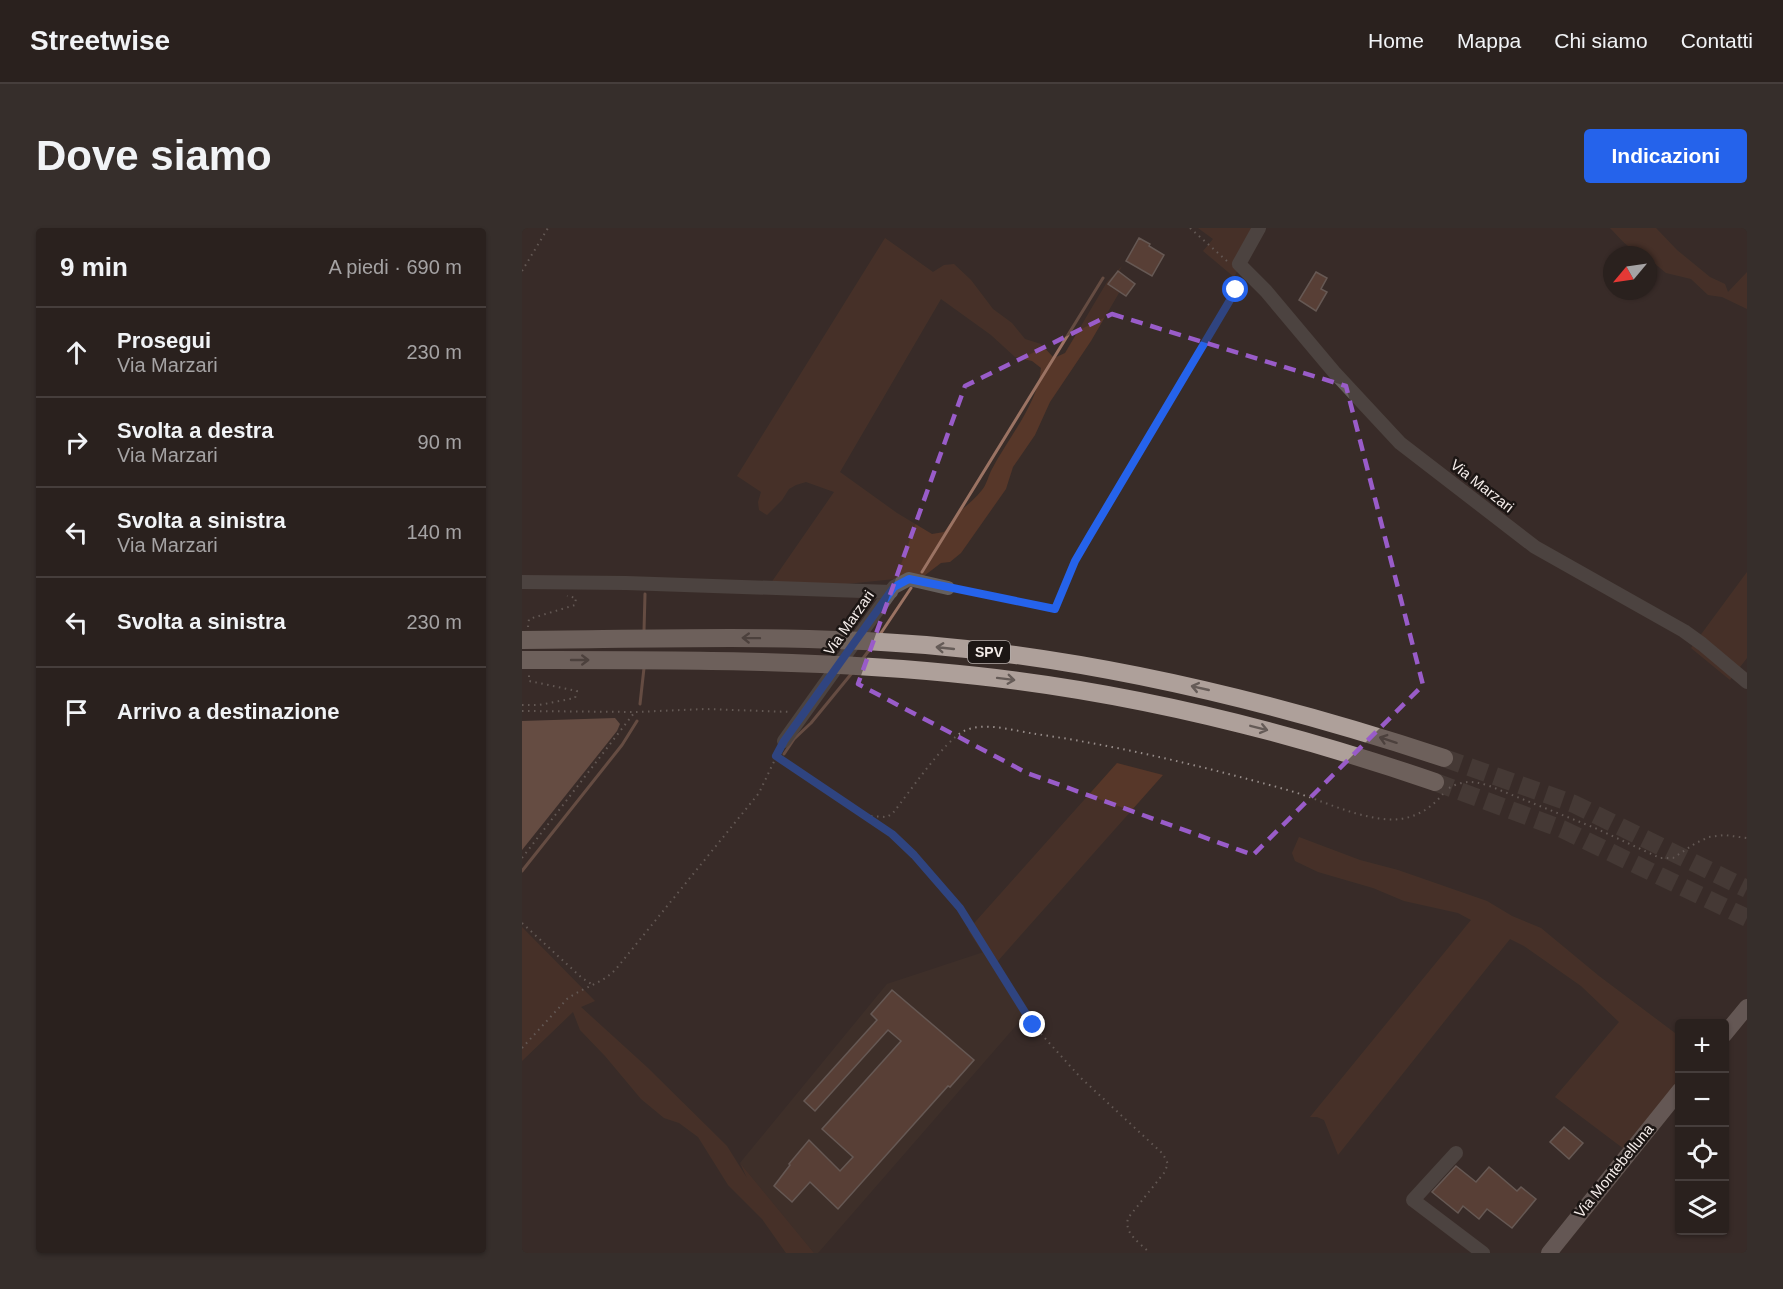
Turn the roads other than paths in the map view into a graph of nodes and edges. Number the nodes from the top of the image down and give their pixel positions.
1 (1259, 228) edge
2 (522, 582) edge
3 (948, 588) road end
4 (891, 592) junction
5 (525, 633) edge
6 (525, 668) edge
7 (1747, 682) edge
8 (784, 741) road end
9 (1444, 758) tunnel mouth
10 (1435, 782) tunnel mouth
11 (1747, 1006) edge
12 (1729, 1030) edge
13 (1675, 1096) edge
14 (1456, 1153) dead end
15 (1554, 1251) edge
16 (1484, 1253) edge

1 - 7 street, Via Marzari
2 - 4 street
3 - 4 street, Via Marzari
4 - 8 street, Via Marzari
9 -> 5 highway, SPV
6 -> 10 highway, SPV
11 - 12 main road
13 - 15 main road, Via Montebelluna
14 - 16 street

